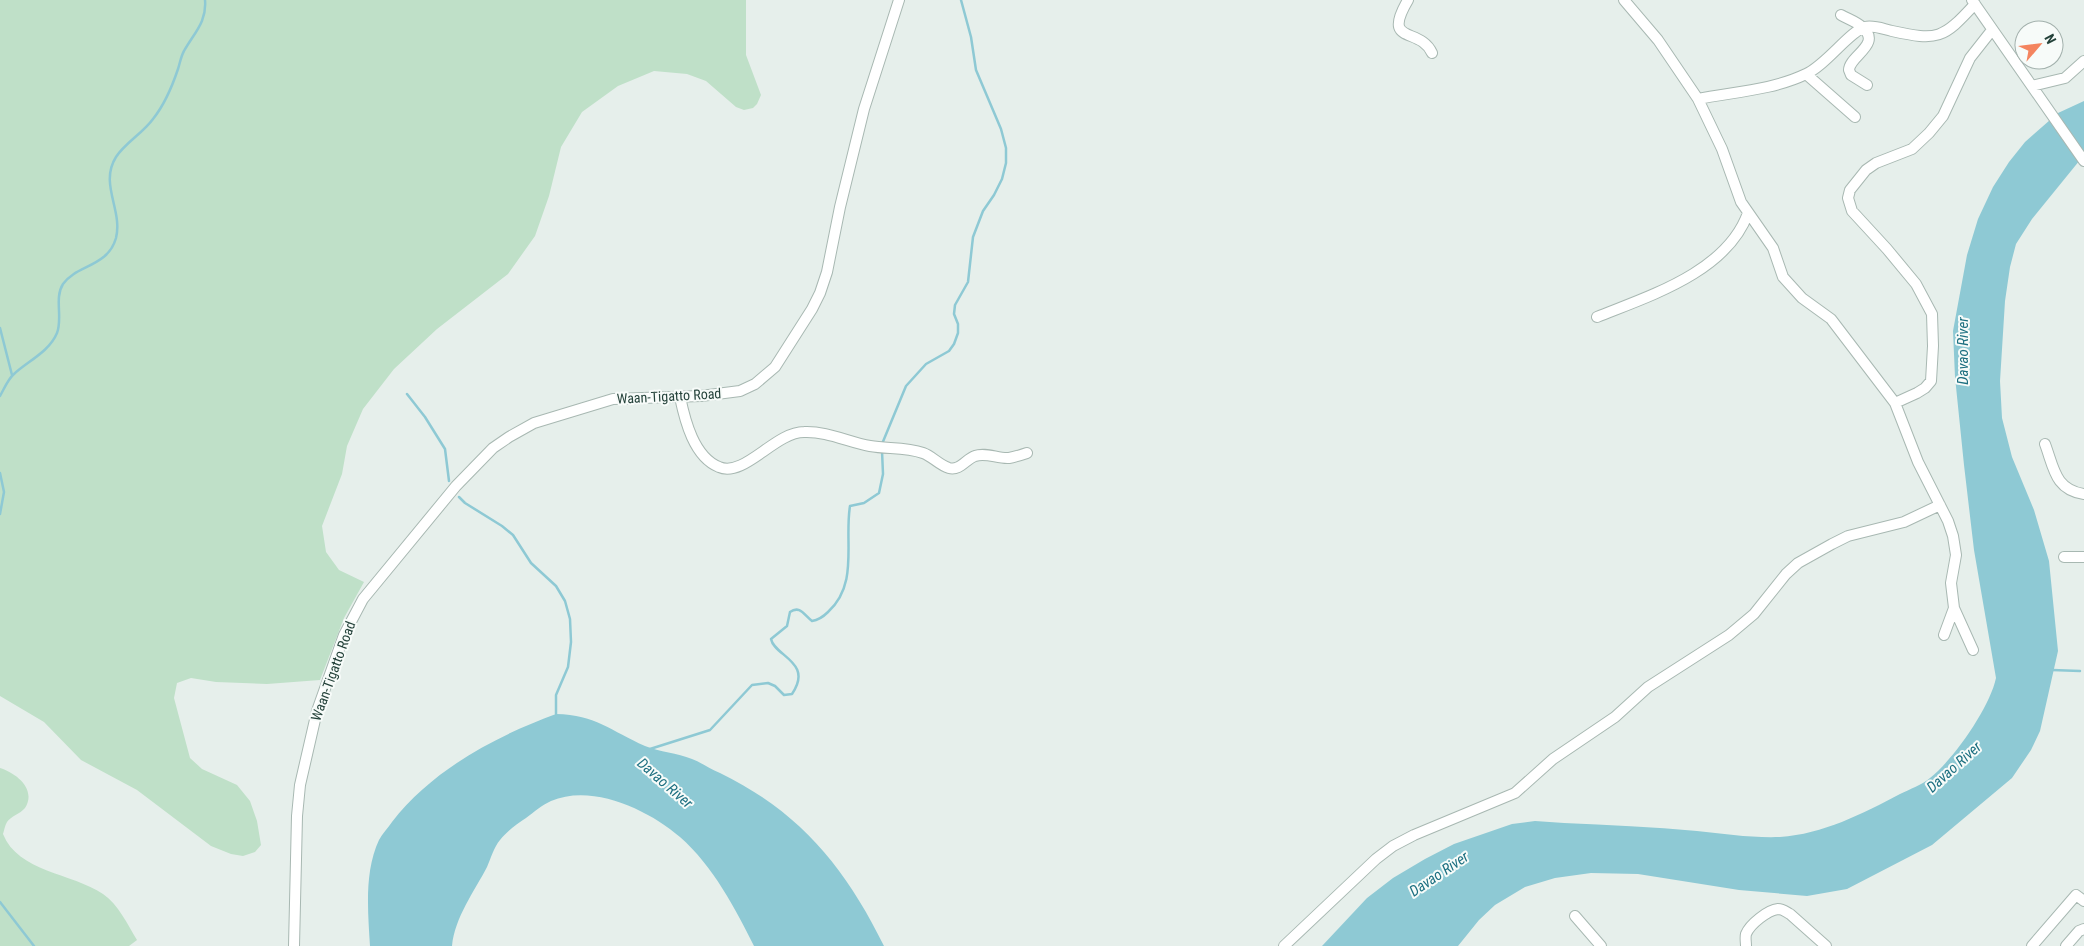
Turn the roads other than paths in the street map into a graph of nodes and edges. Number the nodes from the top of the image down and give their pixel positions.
1 (899, 0) edge
2 (1408, 0) edge
3 (1624, 0) edge
4 (1973, 2) edge
5 (1841, 16) dead end
6 (1863, 27) junction
7 (1992, 30) junction
8 (1432, 53) dead end
9 (2084, 61) edge
10 (1806, 74) junction
11 (1867, 85) dead end
12 (2035, 90) junction
13 (1698, 99) junction
14 (1855, 117) dead end
15 (2084, 161) edge
16 (1748, 213) junction
17 (1596, 317) dead end
18 (680, 397) junction
19 (1895, 403) junction
20 (2045, 444) dead end
21 (1027, 453) dead end
22 (2084, 494) edge
23 (1940, 505) junction
24 (2064, 557) dead end
25 (2084, 557) edge
26 (1954, 608) junction
27 (1944, 635) dead end
28 (1973, 650) dead end
29 (2084, 901) edge
30 (1575, 916) dead end
31 (2083, 929) edge
32 (294, 946) edge
33 (1284, 946) edge
34 (1601, 946) edge
35 (1746, 946) edge
36 (1826, 946) edge
37 (2032, 946) edge
38 (2066, 946) edge

1 - 18 street, Waan-Tigatto Road
2 - 8 street
3 - 13 street
4 - 6 street
4 - 7 street
5 - 6 street
6 - 10 street
6 - 11 street
7 - 12 street
7 - 19 street
9 - 12 street
10 - 13 street
10 - 14 street
12 - 15 street
13 - 16 street
16 - 17 street
16 - 19 street
18 - 21 street
18 - 32 street, Waan-Tigatto Road
19 - 23 street
20 - 22 street
23 - 26 street
23 - 33 street
24 - 25 street
26 - 27 street
26 - 28 street
29 - 37 street
30 - 34 street
31 - 38 street
35 - 36 street

